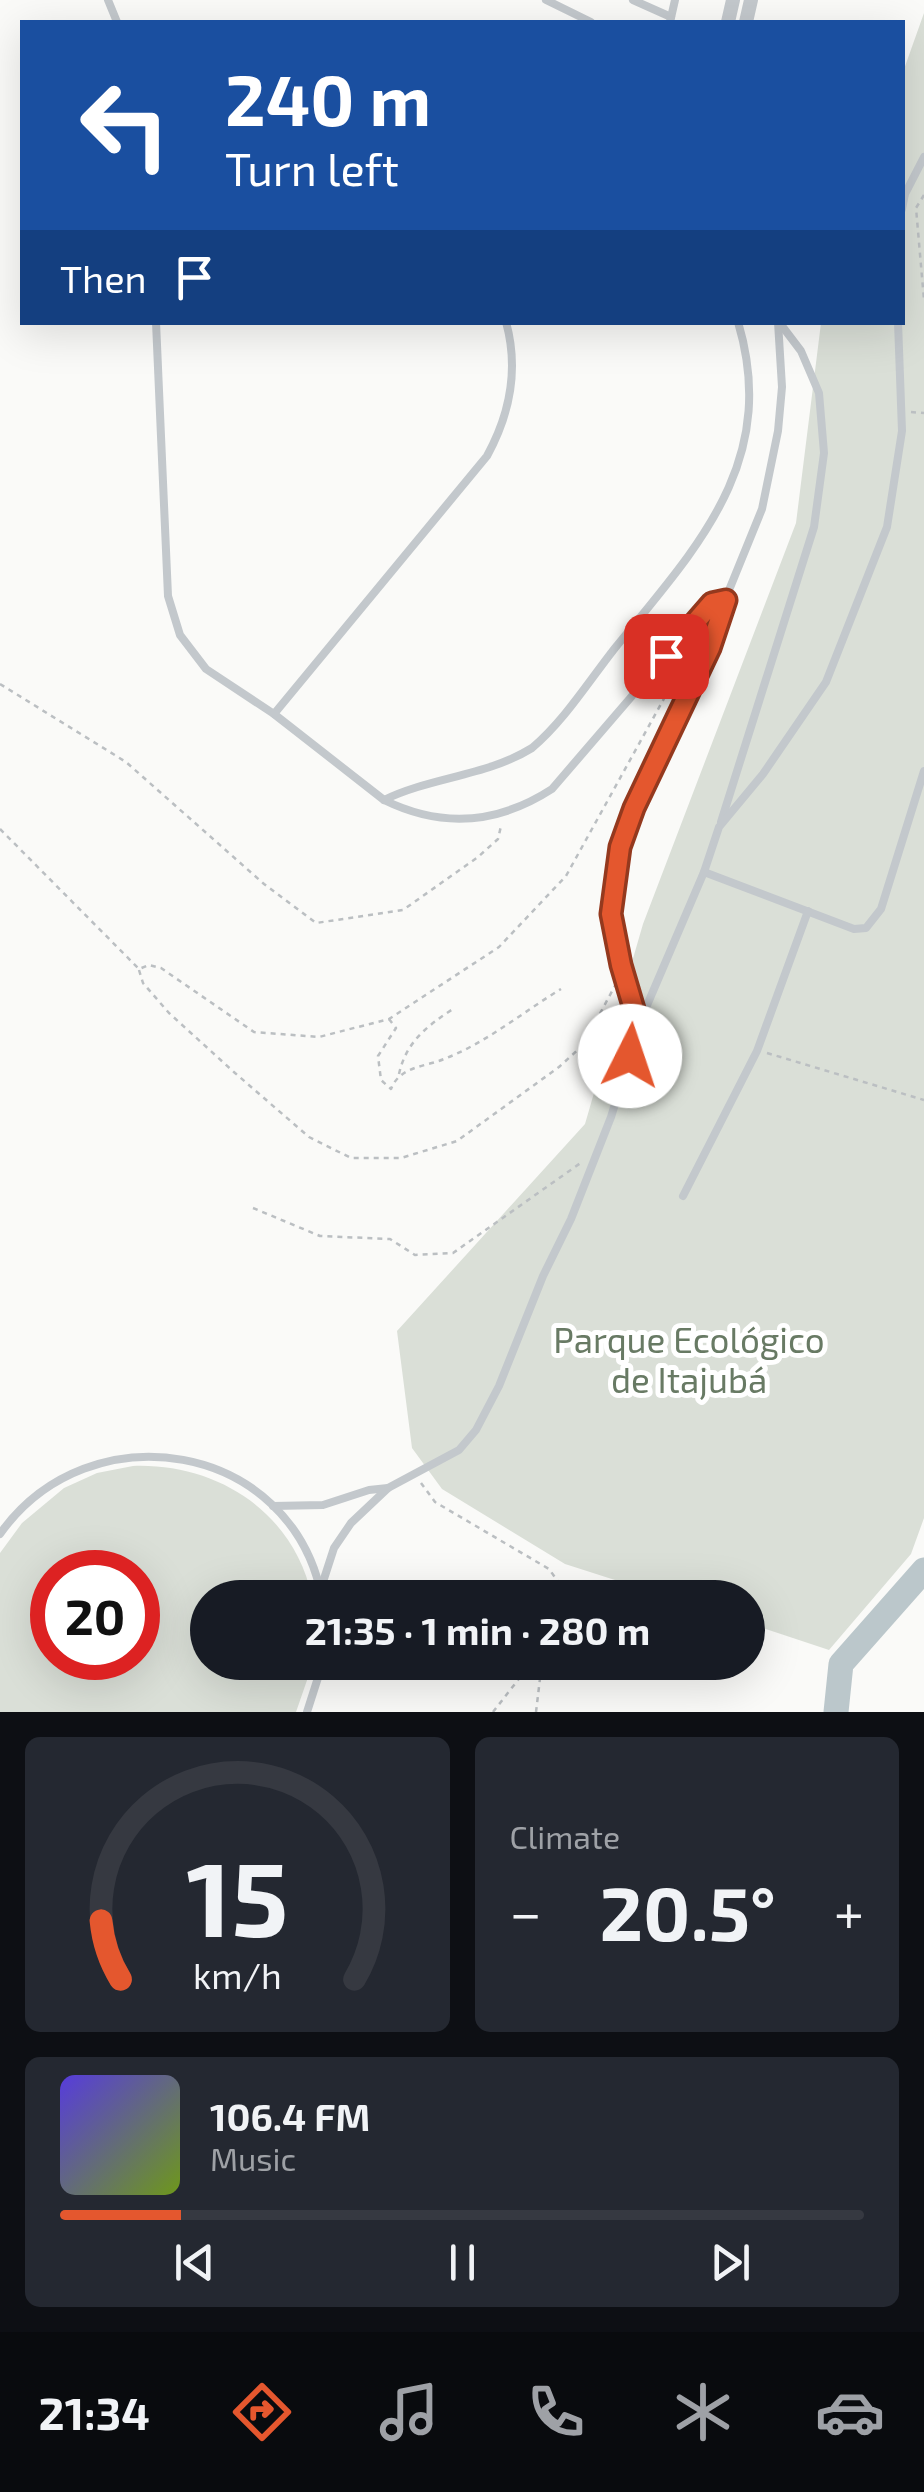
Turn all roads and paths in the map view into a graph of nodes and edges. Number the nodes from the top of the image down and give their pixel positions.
1 (546, 0) edge
2 (632, 0) edge
3 (675, 0) edge
4 (587, 20) edge
5 (670, 20) edge
6 (924, 157) edge
7 (905, 194) edge
8 (924, 195) edge
9 (924, 300) edge
10 (156, 325) edge
11 (506, 325) edge
12 (739, 325) edge
13 (779, 325) edge
14 (781, 325) edge
15 (898, 325) edge
16 (726, 600) junction
17 (704, 628) dead end
18 (0, 681) edge
19 (274, 714) junction
20 (924, 771) edge
21 (384, 800) junction
22 (503, 814) junction
23 (720, 827) junction
24 (0, 829) edge
25 (704, 872) junction
26 (808, 911) junction
27 (139, 969) junction
28 (623, 972) junction
29 (561, 989) dead end
30 (453, 1009) dead end
31 (389, 1018) junction
32 (639, 1026) junction
33 (757, 1050) junction
34 (399, 1076) junction
35 (924, 1100) edge
36 (599, 1148) junction
37 (682, 1196) dead end
38 (253, 1208) dead end
39 (414, 1474) junction
40 (388, 1488) junction
41 (273, 1506) junction
42 (0, 1534) edge
43 (317, 1580) edge
44 (324, 1580) edge
45 (557, 1580) edge
46 (317, 1680) edge
47 (518, 1680) edge
48 (540, 1680) edge
49 (307, 1712) edge
50 (493, 1712) edge
51 (536, 1712) edge

1 - 4 lane
2 - 5 lane
3 - 5 lane
6 - 7 lane
8 - 9 path
10 - 19 lane
11 - 19 lane
12 - 21 lane
13 - 16 lane
14 - 23 lane
15 - 23 lane
16 - 22 lane
16 - 28 lane
17 - 31 path
18 - 22 path
19 - 21 lane
20 - 26 lane
21 - 22 lane
23 - 25 lane
24 - 27 path
25 - 26 lane
25 - 32 lane
26 - 33 lane
27 - 28 path
27 - 31 path
28 - 32 lane
29 - 34 path
30 - 34 path
31 - 34 path
32 - 36 lane
33 - 35 path
33 - 37 lane
36 - 38 path
36 - 39 lane
39 - 40 lane
39 - 45 path
40 - 41 lane
40 - 44 lane
41 - 42 lane
41 - 43 lane
46 - 49 lane
47 - 50 path
48 - 51 path

